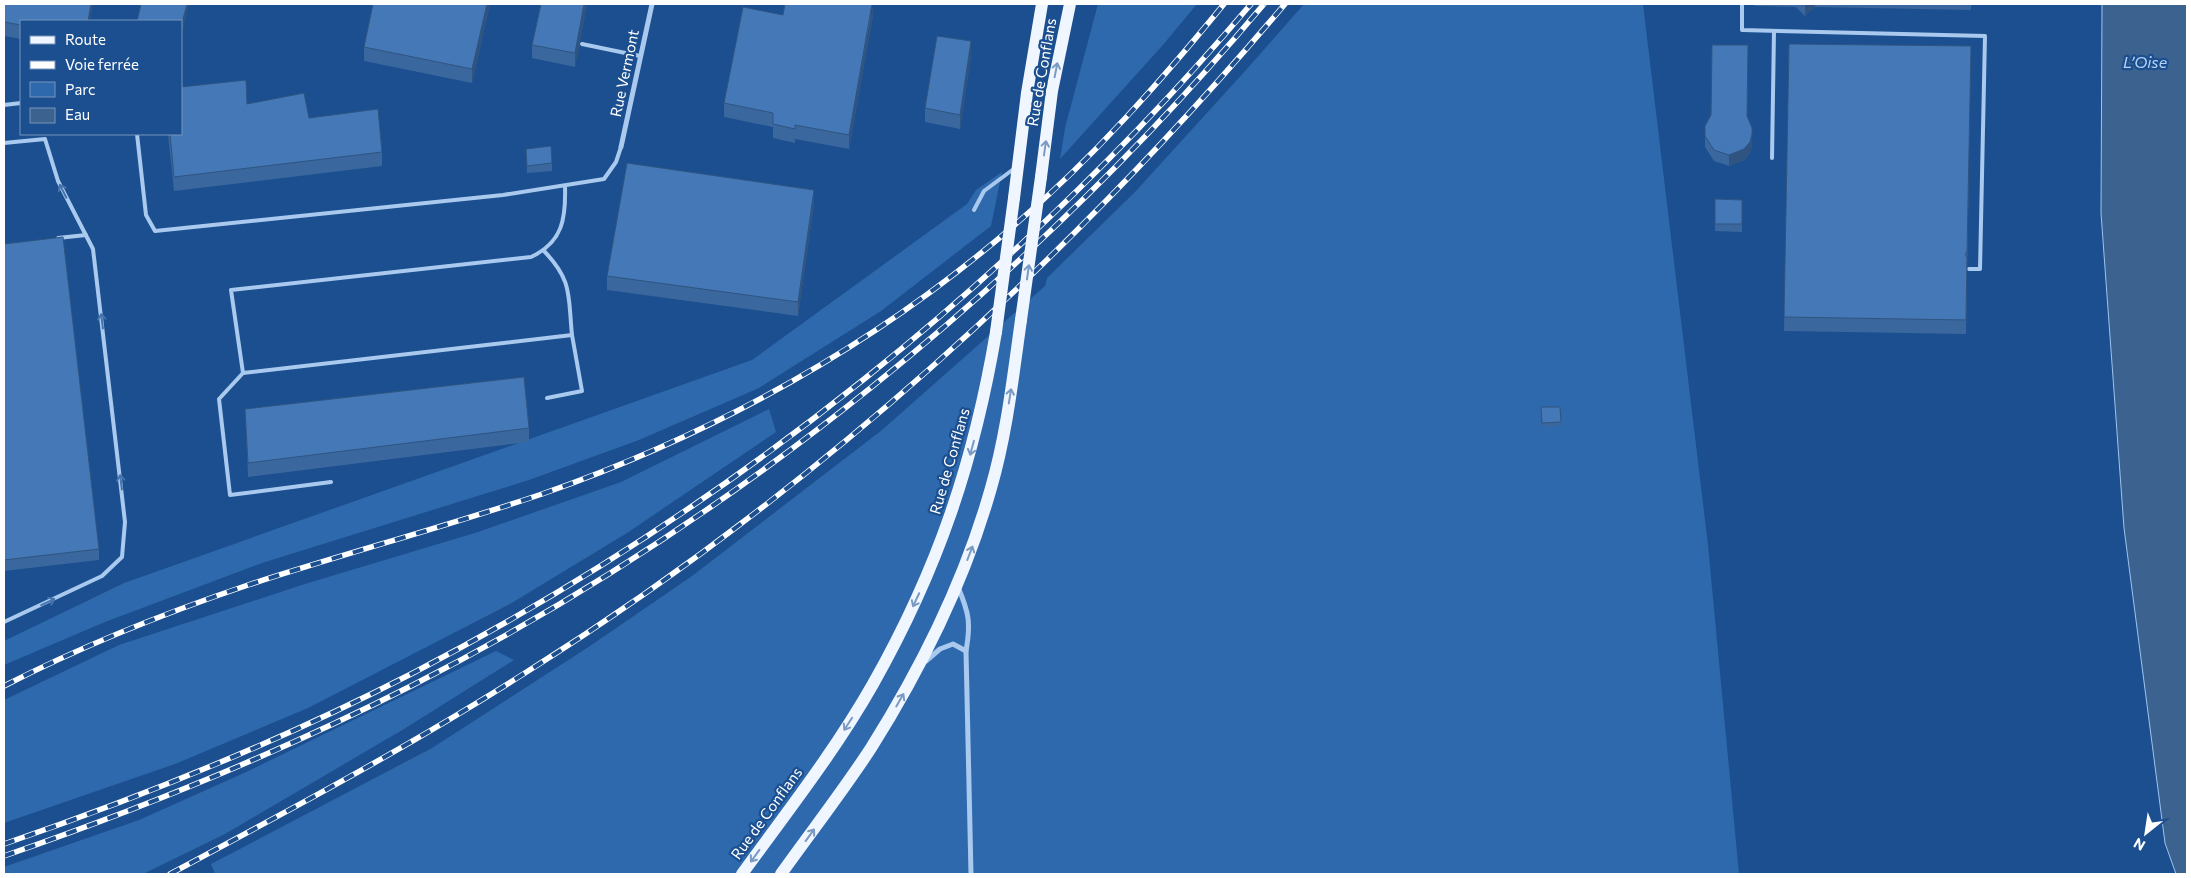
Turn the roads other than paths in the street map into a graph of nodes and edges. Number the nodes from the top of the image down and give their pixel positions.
1 (652, 4) edge
2 (1042, 4) edge
3 (1070, 4) edge
4 (1742, 4) edge
5 (1774, 31) junction
6 (582, 44) edge
7 (640, 56) junction
8 (20, 103) edge
9 (4, 105) edge
10 (137, 135) edge
11 (4, 143) edge
12 (621, 147) joint
13 (1772, 158) dead end
14 (1018, 166) junction
15 (566, 186) junction
16 (974, 210) dead end
17 (86, 235) junction
18 (49, 239) edge
19 (544, 251) junction
20 (1969, 269) edge
21 (572, 335) junction
22 (243, 373) junction
23 (547, 398) dead end
24 (331, 482) dead end
25 (957, 585) junction
26 (4, 622) edge
27 (966, 651) junction
28 (916, 670) junction
29 (742, 874) edge
30 (781, 874) edge
31 (971, 874) edge

1 - 7 street, Rue Vermont
2 - 14 main road, Rue de Conflans
25 -> 3 main road, Rue de Conflans, bridge
4 - 5 lane
5 - 13 lane
5 - 20 lane
6 - 7 lane
7 - 12 street, Rue Vermont
8 - 9 lane
10 - 15 lane
17 -> 11 lane
12 - 15 lane
14 - 16 lane
14 -> 29 main road, Rue de Conflans, bridge
15 - 19 lane
17 - 18 lane
26 -> 17 lane
19 - 21 lane
19 - 22 lane
21 - 22 lane
21 - 23 lane
22 - 24 lane
25 - 27 street
25 - 28 main road, Rue de Conflans
27 - 28 street
27 - 31 street
30 -> 28 main road, Rue de Conflans

